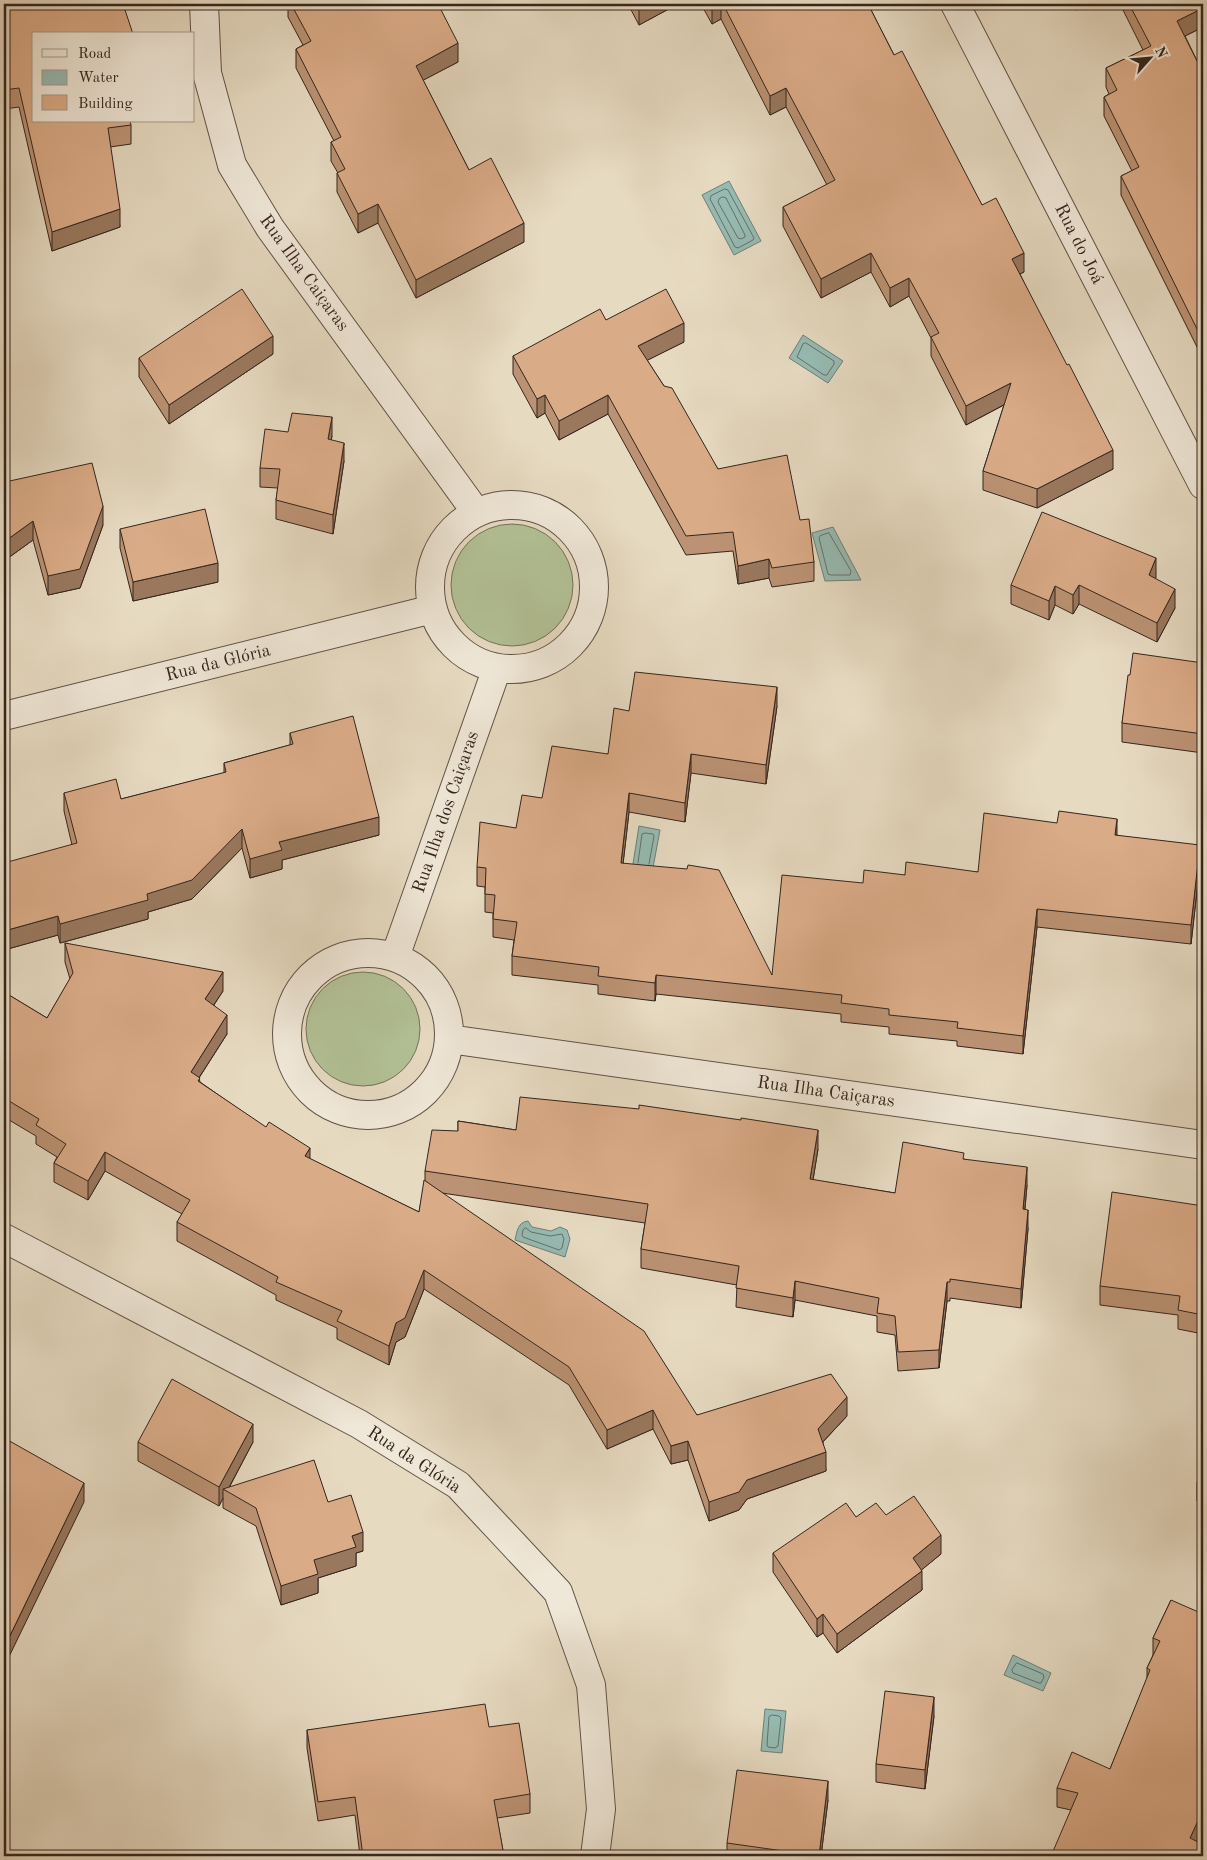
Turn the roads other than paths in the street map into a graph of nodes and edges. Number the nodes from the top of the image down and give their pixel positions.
1 (204, 4) edge
2 (955, 4) edge
3 (1203, 485) edge
4 (476, 512) junction
5 (433, 609) junction
6 (497, 668) junction
7 (4, 716) edge
8 (395, 957) junction
9 (449, 1040) junction
10 (1203, 1145) edge
11 (4, 1238) edge
12 (595, 1856) edge

1 - 4 street, Rua Ilha Caiçaras
2 - 3 street, Rua do Joá
4 - 5 street
4 - 6 street
5 - 6 street
5 - 7 street, Rua da Glória
6 - 8 street, Rua Ilha dos Caiçaras
8 - 9 street
8 - 9 street
9 - 10 street, Rua Ilha Caiçaras
11 - 12 street, Rua da Glória

